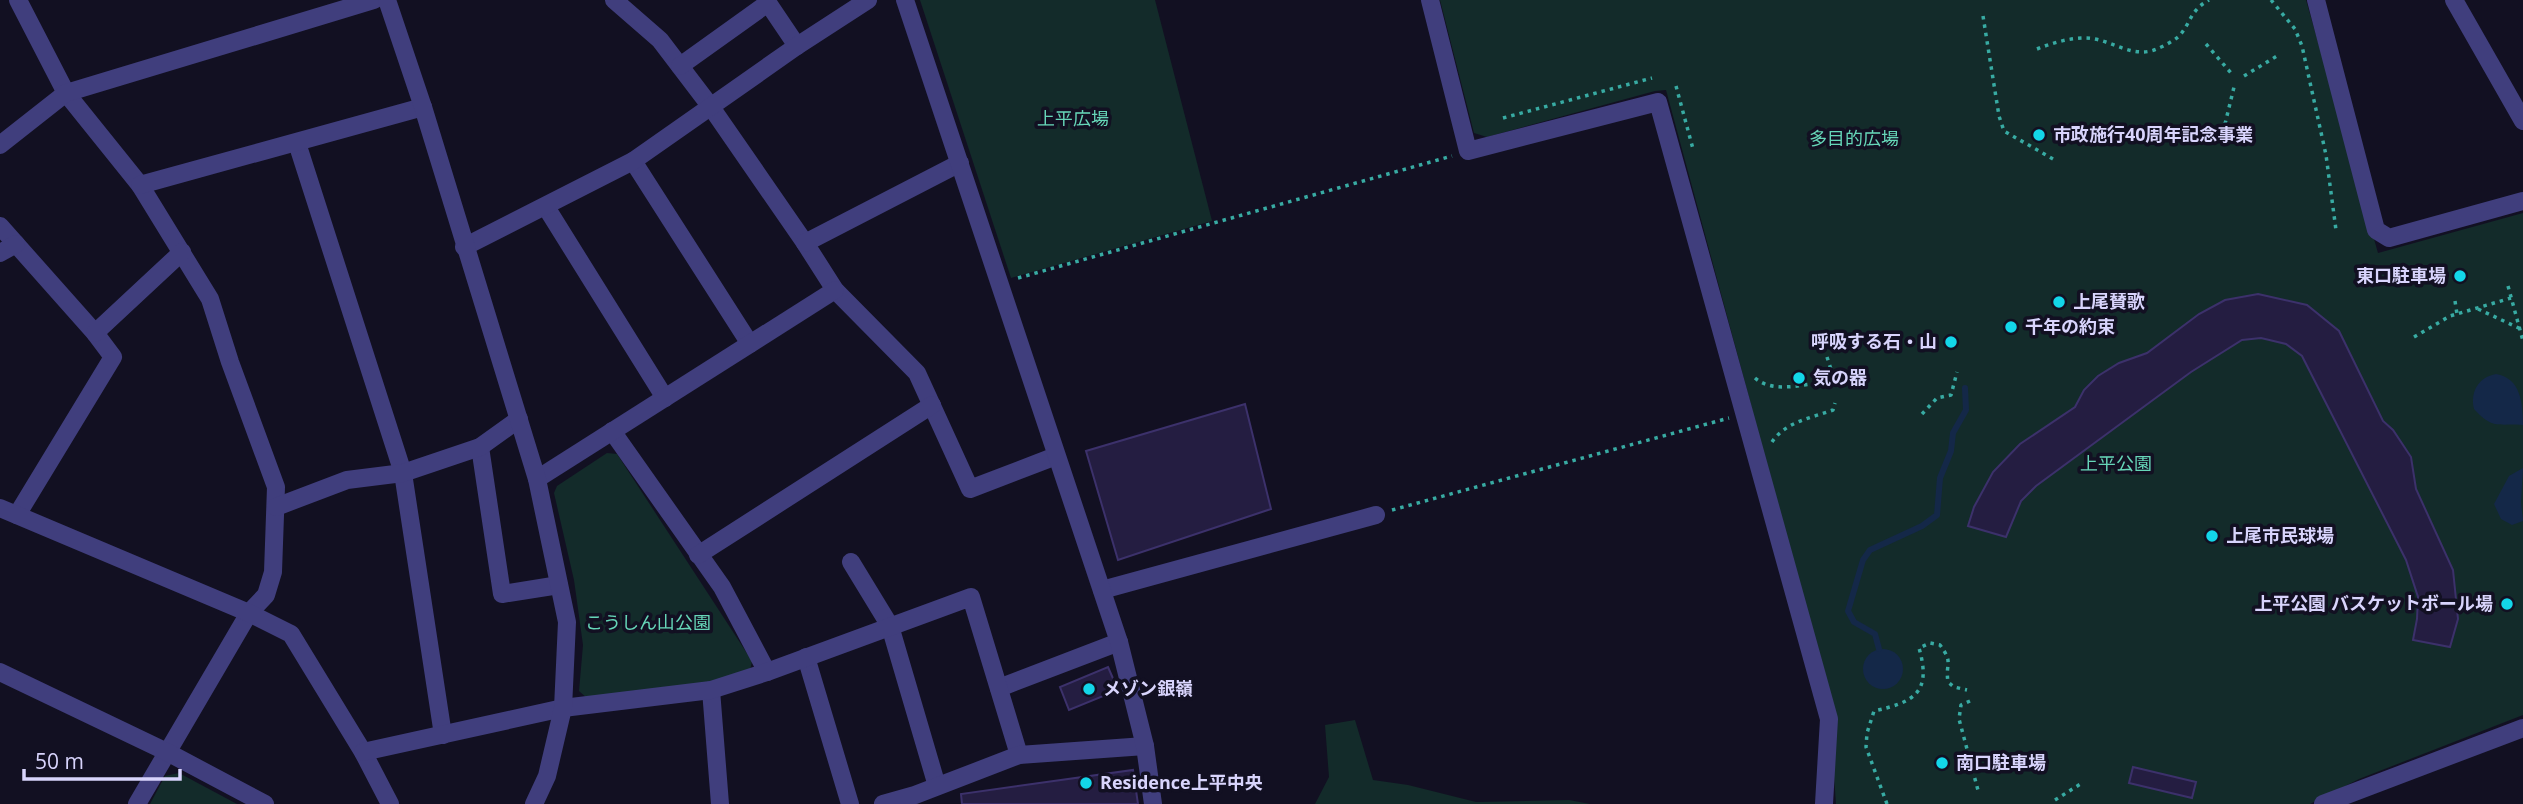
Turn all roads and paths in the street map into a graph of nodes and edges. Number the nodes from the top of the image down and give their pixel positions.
1 (18, 0) edge
2 (374, 0) edge
3 (387, 0) edge
4 (867, 0) edge
5 (905, 0) edge
6 (1430, 0) edge
7 (2209, 0) edge
8 (2271, 0) edge
9 (2316, 0) edge
10 (2455, 0) edge
11 (618, 1) edge
12 (1983, 16) dead end
13 (2206, 44) dead end
14 (797, 46) junction
15 (2037, 49) dead end
16 (2277, 56) dead end
17 (680, 66) junction
18 (2231, 73) dead end
19 (2244, 76) dead end
20 (1651, 78) dead end
21 (1676, 86) dead end
22 (2234, 87) dead end
23 (66, 93) junction
24 (423, 107) junction
25 (711, 107) junction
26 (1503, 118) dead end
27 (2523, 121) edge
28 (2225, 124) dead end
29 (297, 143) junction
30 (0, 145) edge
31 (1468, 151) junction
32 (1694, 153) dead end
33 (2053, 159) dead end
34 (633, 161) junction
35 (960, 163) junction
36 (140, 185) junction
37 (2523, 201) edge
38 (546, 207) junction
39 (0, 226) edge
40 (2336, 230) dead end
41 (805, 243) junction
42 (16, 244) junction
43 (464, 247) junction
44 (182, 252) junction
45 (0, 253) edge
46 (999, 283) junction
47 (2508, 286) dead end
48 (835, 290) junction
49 (2511, 298) junction
50 (2455, 301) dead end
51 (2478, 309) junction
52 (2457, 314) junction
53 (2522, 331) edge
54 (95, 333) junction
55 (2414, 337) dead end
56 (2523, 341) edge
57 (750, 344) junction
58 (1827, 357) dead end
59 (1957, 372) dead end
60 (1752, 376) dead end
61 (664, 398) junction
62 (932, 405) junction
63 (1744, 413) junction
64 (1922, 414) dead end
65 (519, 419) junction
66 (612, 431) junction
67 (480, 447) junction
68 (1056, 456) junction
69 (403, 473) junction
70 (537, 479) junction
71 (276, 507) junction
72 (8, 511) edge
73 (1376, 514) joint
74 (698, 555) junction
75 (851, 562) dead end
76 (559, 586) junction
77 (1102, 590) junction
78 (249, 613) junction
79 (890, 626) junction
80 (1119, 642) junction
81 (806, 657) junction
82 (0, 672) edge
83 (767, 672) junction
84 (999, 688) junction
85 (711, 690) junction
86 (1967, 690) dead end
87 (1970, 701) dead end
88 (563, 708) junction
89 (2523, 728) edge
90 (443, 735) junction
91 (1145, 746) junction
92 (167, 752) junction
93 (363, 752) junction
94 (1019, 755) junction
95 (2082, 783) dead end
96 (937, 786) junction
97 (1979, 794) dead end
98 (915, 800) edge
99 (2055, 800) dead end
100 (137, 804) edge
101 (265, 804) edge
102 (390, 804) edge
103 (534, 804) edge
104 (720, 804) edge
105 (850, 804) edge
106 (883, 804) edge
107 (1153, 804) edge
108 (1824, 804) edge
109 (1887, 804) edge
110 (2323, 804) edge

1 - 23 street
2 - 23 street
3 - 24 street
4 - 14 street
5 - 35 street
6 - 31 street
7 - 15 path
8 - 40 path
9 - 37 street
10 - 27 street
11 - 17 street
12 - 33 path
13 - 18 path
14 - 17 street
14 - 25 street
16 - 19 path
17 - 25 street
20 - 26 path
21 - 32 path
22 - 28 path
23 - 30 street
23 - 36 street
24 - 29 street
24 - 43 street
25 - 34 street
25 - 41 street
29 - 36 street
29 - 69 street
31 - 46 path
31 - 63 street
34 - 38 street
34 - 57 street
35 - 41 street
35 - 46 street
36 - 44 street
38 - 43 street
38 - 61 street
39 - 42 street
41 - 48 street
42 - 45 street
42 - 54 street
43 - 65 street
44 - 54 street
44 - 71 street
46 - 68 street
47 - 49 path
48 - 57 street
48 - 62 street
49 - 51 path
49 - 53 path
50 - 52 path
51 - 52 path
51 - 53 path
52 - 55 path
53 - 56 path
54 - 72 street
57 - 61 street
58 - 60 path
59 - 64 path
61 - 66 street
62 - 68 street
62 - 74 street
63 - 73 path
63 - 108 street
65 - 67 street
65 - 70 street
66 - 70 street
66 - 74 street
67 - 69 street
67 - 76 street
68 - 77 street
69 - 71 street
69 - 90 street
70 - 76 street
71 - 78 street
72 - 78 street
73 - 77 street
74 - 83 street
75 - 79 street
76 - 88 street
77 - 80 street
78 - 92 street
78 - 93 street
79 - 81 street
79 - 84 street
79 - 96 street
80 - 84 street
80 - 91 street
81 - 83 street
81 - 105 street
82 - 92 street
83 - 85 street
84 - 94 street
85 - 88 street
85 - 104 street
86 - 109 path
87 - 97 path
88 - 90 street
88 - 103 street
89 - 110 street
90 - 93 street
91 - 94 street
91 - 107 street
92 - 100 street
92 - 101 street
93 - 102 street
94 - 96 street
95 - 99 path
96 - 98 street
98 - 106 street

